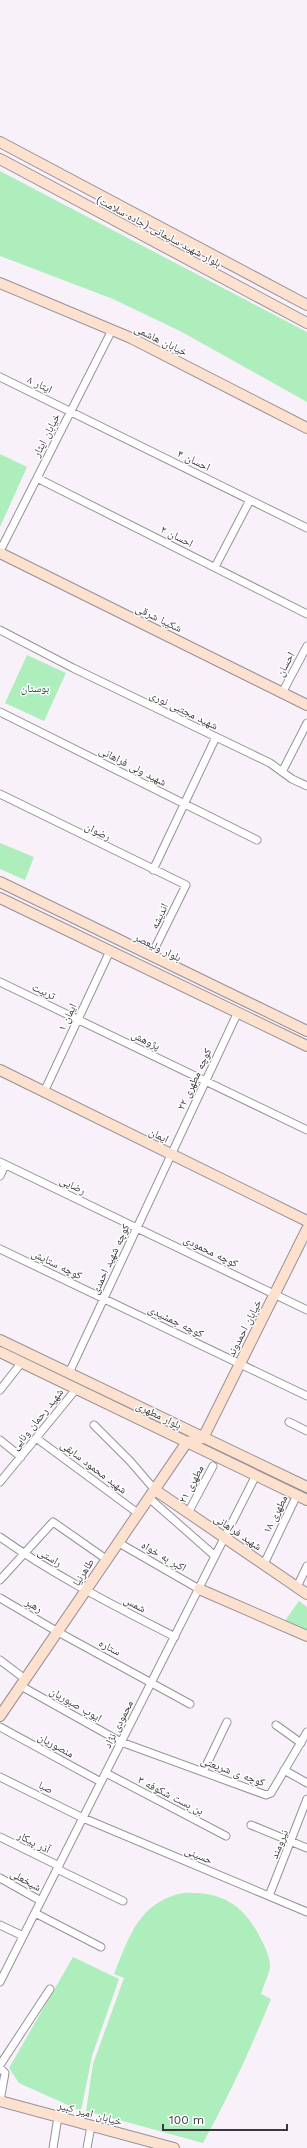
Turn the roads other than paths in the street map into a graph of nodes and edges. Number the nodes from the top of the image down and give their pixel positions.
1 (0, 142) edge
2 (0, 159) edge
3 (0, 283) edge
4 (307, 305) edge
5 (307, 324) edge
6 (112, 330) junction
7 (0, 377) edge
8 (70, 412) junction
9 (307, 428) edge
10 (37, 478) junction
11 (250, 500) junction
12 (307, 528) edge
13 (0, 552) edge
14 (215, 567) junction
15 (307, 614) edge
16 (0, 630) edge
17 (307, 646) edge
18 (282, 693) junction
19 (307, 705) edge
20 (0, 712) edge
21 (307, 723) edge
22 (216, 737) junction
23 (282, 772) junction
24 (307, 786) edge
25 (0, 794) edge
26 (184, 803) junction
27 (257, 840) dead end
28 (153, 870) junction
29 (0, 882) edge
30 (186, 885) joint
31 (0, 898) edge
32 (110, 951) junction
33 (151, 956) junction
34 (0, 982) edge
35 (237, 1014) junction
36 (78, 1019) junction
37 (307, 1031) edge
38 (307, 1046) edge
39 (0, 1070) edge
40 (205, 1081) junction
41 (44, 1092) junction
42 (307, 1130) edge
43 (171, 1154) junction
44 (3, 1164) edge
45 (0, 1176) edge
46 (307, 1221) edge
47 (137, 1228) junction
48 (307, 1229) edge
49 (0, 1249) edge
50 (275, 1294) junction
51 (104, 1299) junction
52 (307, 1310) edge
53 (0, 1340) edge
54 (0, 1352) edge
55 (22, 1362) junction
56 (239, 1364) junction
57 (69, 1373) junction
58 (77, 1388) junction
59 (0, 1390) edge
60 (307, 1396) edge
61 (289, 1422) dead end
62 (94, 1425) dead end
63 (307, 1431) edge
64 (36, 1438) junction
65 (203, 1438) junction
66 (0, 1440) edge
67 (187, 1442) junction
68 (20, 1457) junction
69 (213, 1466) dead end
70 (256, 1475) junction
71 (0, 1482) edge
72 (307, 1487) edge
73 (152, 1494) junction
74 (297, 1495) junction
75 (307, 1500) edge
76 (188, 1513) junction
77 (139, 1514) junction
78 (0, 1537) edge
79 (225, 1538) junction
80 (118, 1543) junction
81 (24, 1554) junction
82 (215, 1556) junction
83 (106, 1559) junction
84 (264, 1564) junction
85 (307, 1566) edge
86 (0, 1580) edge
87 (297, 1587) junction
88 (199, 1589) junction
89 (86, 1591) junction
90 (307, 1594) edge
91 (0, 1598) edge
92 (58, 1632) junction
93 (307, 1636) edge
94 (174, 1637) junction
95 (0, 1660) edge
96 (23, 1682) junction
97 (152, 1682) junction
98 (190, 1704) dead end
99 (0, 1716) edge
100 (227, 1722) dead end
101 (276, 1725) dead end
102 (0, 1727) edge
103 (307, 1732) edge
104 (121, 1742) junction
105 (300, 1743) junction
106 (284, 1770) junction
107 (203, 1772) junction
108 (106, 1773) junction
109 (0, 1776) edge
110 (101, 1782) junction
111 (307, 1783) edge
112 (307, 1799) edge
113 (83, 1818) junction
114 (251, 1825) dead end
115 (226, 1836) dead end
116 (0, 1837) edge
117 (292, 1842) junction
118 (307, 1848) edge
119 (58, 1868) junction
120 (0, 1878) edge
121 (269, 1896) junction
122 (41, 1901) junction
123 (123, 1901) dead end
124 (307, 1912) edge
125 (35, 1913) junction
126 (0, 1925) edge
127 (23, 1936) junction
128 (101, 1947) dead end
129 (0, 1982) edge
130 (50, 1989) dead end
131 (0, 2065) edge
132 (0, 2068) edge
133 (0, 2101) edge
134 (58, 2117) junction
135 (91, 2126) junction
136 (144, 2144) edge
137 (53, 2148) edge
138 (87, 2148) edge
139 (174, 2148) edge

1 - 4 main road, بلوار شهید سلیمانی (جاده سلامت)
2 - 5 main road, بلوار شهید سلیمانی (جاده سلامت)
3 - 6 main road, خیابان هاشمی
6 - 8 street, خیابان ایثار
6 - 9 main road, خیابان هاشمی
7 - 8 street, ایثار ۸
8 - 10 street, خیابان ایثار
8 - 11 street, احسان ۴
10 - 13 street, خیابان ایثار
10 - 14 street, احسان ۲
11 - 12 street, احسان ۴
11 - 14 street
13 - 18 main road, شکیبا شرقی
14 - 15 street, احسان ۲
16 - 22 street, شهید مجتبی نوری
17 - 18 street, احسان
18 - 19 main road, شکیبا شرقی
20 - 26 street, شهید ولی فراهانی
21 - 23 street
22 - 23 street, شهید مجتبی نوری
22 - 26 street
23 - 24 street, شهید مجتبی نوری
25 - 28 street, رضوان
26 - 27 street, شهید ولی فراهانی
26 - 28 street
28 - 30 street, رضوان
29 - 33 main road, بلوار ولیعصر
30 - 33 street, اندیشه
31 - 32 main road
32 - 35 main road
32 - 36 street, ایمان ۱
33 - 37 main road, بلوار ولیعصر
34 - 36 street, تربیت
35 - 38 main road
35 - 40 street, کوچه مطهری ۲۲
36 - 40 street, پژوهش
36 - 41 street, ایمان ۱
39 - 41 main road, ایمان
40 - 42 street, پژوهش
40 - 43 street, کوچه مطهری ۲۲
41 - 43 main road, ایمان
43 - 46 main road, ایمان
43 - 47 street, کوچه شهید احمدی
44 - 45 street
44 - 47 street, رضایی
47 - 50 street, کوچه محمودی
47 - 51 street, کوچه شهید احمدی
48 - 50 main road, خیابان احمدوند
49 - 51 street, کوچه ستایش
50 - 52 street, کوچه محمودی
50 - 56 main road, خیابان احمدوند
51 - 56 street, کوچه جمشیدی
51 - 57 street, کوچه شهید احمدی
53 - 57 main road, بلوار مطهری
54 - 55 main road, بلوار مطهری
55 - 58 main road, بلوار مطهری
55 - 59 street
56 - 60 street, کوچه جمشیدی
56 - 65 main road, خیابان احمدوند
57 - 65 main road, بلوار مطهری
58 - 64 street, شهید رحمان ونایی
58 - 67 main road, بلوار مطهری
61 - 63 street
62 - 73 street
64 - 68 street, شهید رحمان ونایی
64 - 77 street, شهید محمود سابقی
65 - 67 main road
65 - 72 main road, بلوار مطهری
66 - 68 street
67 - 70 main road, بلوار مطهری
67 - 73 main road, طاهرنیا
68 - 71 street, شهید رحمان ونایی
69 - 76 street, مطهری ۲۱
70 - 74 main road, بلوار مطهری
70 - 79 street, محمودی نژاد
73 - 76 main road, شهید فراهانی
73 - 77 main road, طاهرنیا
73 - 82 street
74 - 75 main road, بلوار مطهری
74 - 84 street, مطهری ۱۸
76 - 79 main road, شهید فراهانی
77 - 80 main road, طاهرنیا
78 - 81 street, راستی
79 - 82 street, محمودی نژاد
79 - 84 main road, شهید فراهانی
80 - 83 main road, طاهرنیا
80 - 88 street, اکبر به خواه
81 - 83 street
81 - 86 street
81 - 89 street, راستی
82 - 88 street, محمودی نژاد
83 - 89 main road, طاهرنیا
84 - 87 main road, شهید فراهانی
85 - 87 street
87 - 90 main road, شهید فراهانی
88 - 93 main road
88 - 94 street, محمودی نژاد
89 - 92 main road, طاهرنیا
89 - 94 street, شمس
91 - 92 street, رهبر
92 - 96 main road, طاهرنیا
92 - 97 street, ستاره
94 - 97 street, محمودی نژاد
95 - 96 street, ایوب صبوریان
96 - 99 main road, طاهرنیا
96 - 104 street, ایوب صبوریان
97 - 98 street, ستاره
97 - 104 street, محمودی نژاد
100 - 107 street
101 - 105 street
102 - 110 street, منصوریان
103 - 105 street, کوچه ی شریعتی
104 - 107 street, کوچه ی شریعتی
104 - 108 street, محمودی نژاد
105 - 106 street, کوچه ی شریعتی
106 - 107 street, کوچه ی شریعتی
106 - 111 street
108 - 110 street, محمودی نژاد
108 - 115 street, بن بست شکوفه ۳
109 - 113 street, صبا
110 - 113 street, محمودی نژاد
112 - 117 street, نیرومند
113 - 119 street, محمودی نژاد
113 - 121 street, حسینی
114 - 117 street
116 - 119 street, آذر پیکار
117 - 118 street
117 - 121 street, نیرومند
119 - 122 street, محمودی نژاد
119 - 123 street, آذر پیکار
120 - 122 street, شیخعلی
121 - 124 street, حسینی
122 - 125 street, محمودی نژاد
125 - 127 street, محمودی نژاد
125 - 128 street
126 - 127 street
127 - 129 street, محمودی نژاد
130 - 131 street
132 - 133 street
133 - 134 main road, خیابان امیر کبیر
134 - 135 main road, خیابان امیر کبیر
134 - 137 street
135 - 136 main road, خیابان امیر کبیر
135 - 138 street
136 - 139 main road, خیابان امیر کبیر

